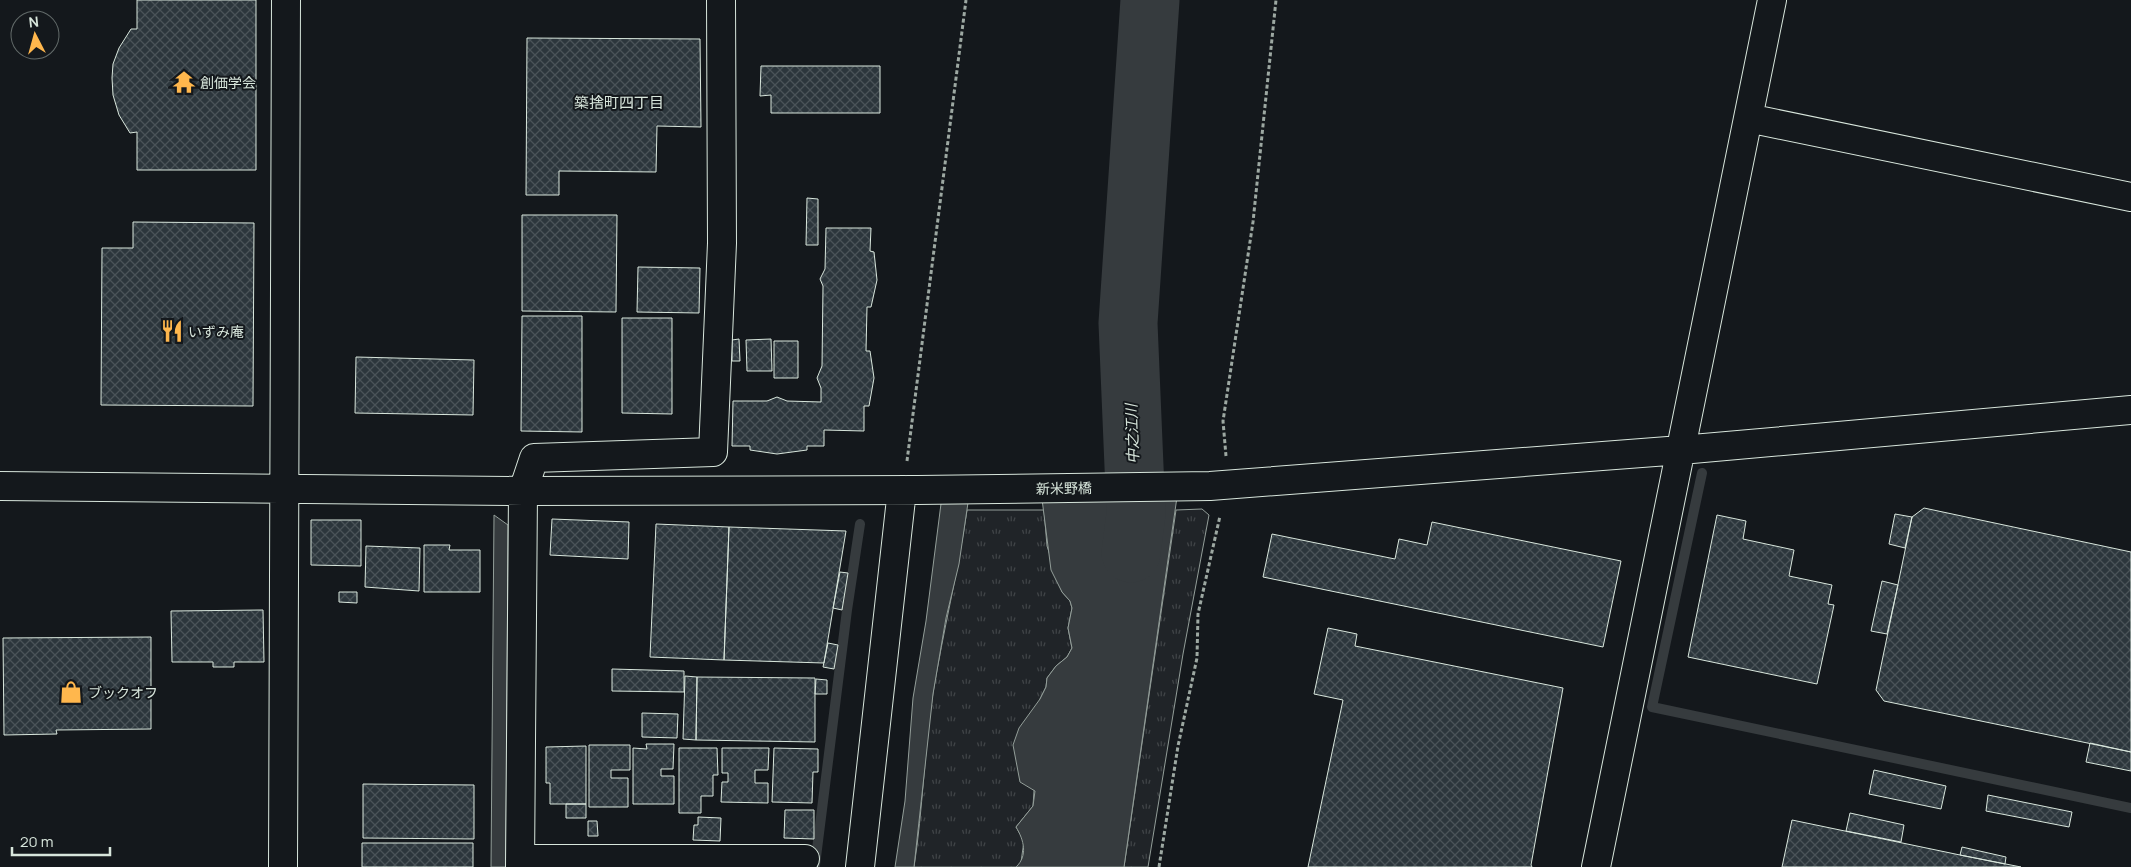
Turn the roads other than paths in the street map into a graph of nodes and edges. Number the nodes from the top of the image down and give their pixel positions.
1 (286, 0) edge
2 (722, 0) edge
3 (1772, 0) edge
4 (1748, 118) junction
5 (2131, 197) edge
6 (2131, 410) edge
7 (1681, 450) junction
8 (0, 486) edge
9 (283, 487) junction
10 (910, 490) junction
11 (523, 491) junction
12 (805, 859) dead end
13 (520, 863) edge
14 (282, 867) edge
15 (860, 867) edge
16 (1596, 867) edge

1 - 9 street
2 - 11 street
3 - 4 street
4 - 5 street
4 - 7 street
6 - 7 street, 新米野橋
7 - 10 street, 新米野橋
7 - 16 street
8 - 9 street, 新米野橋
9 - 11 street, 新米野橋
9 - 14 street
10 - 11 street, 新米野橋
10 - 15 street
11 - 13 street
12 - 13 street

